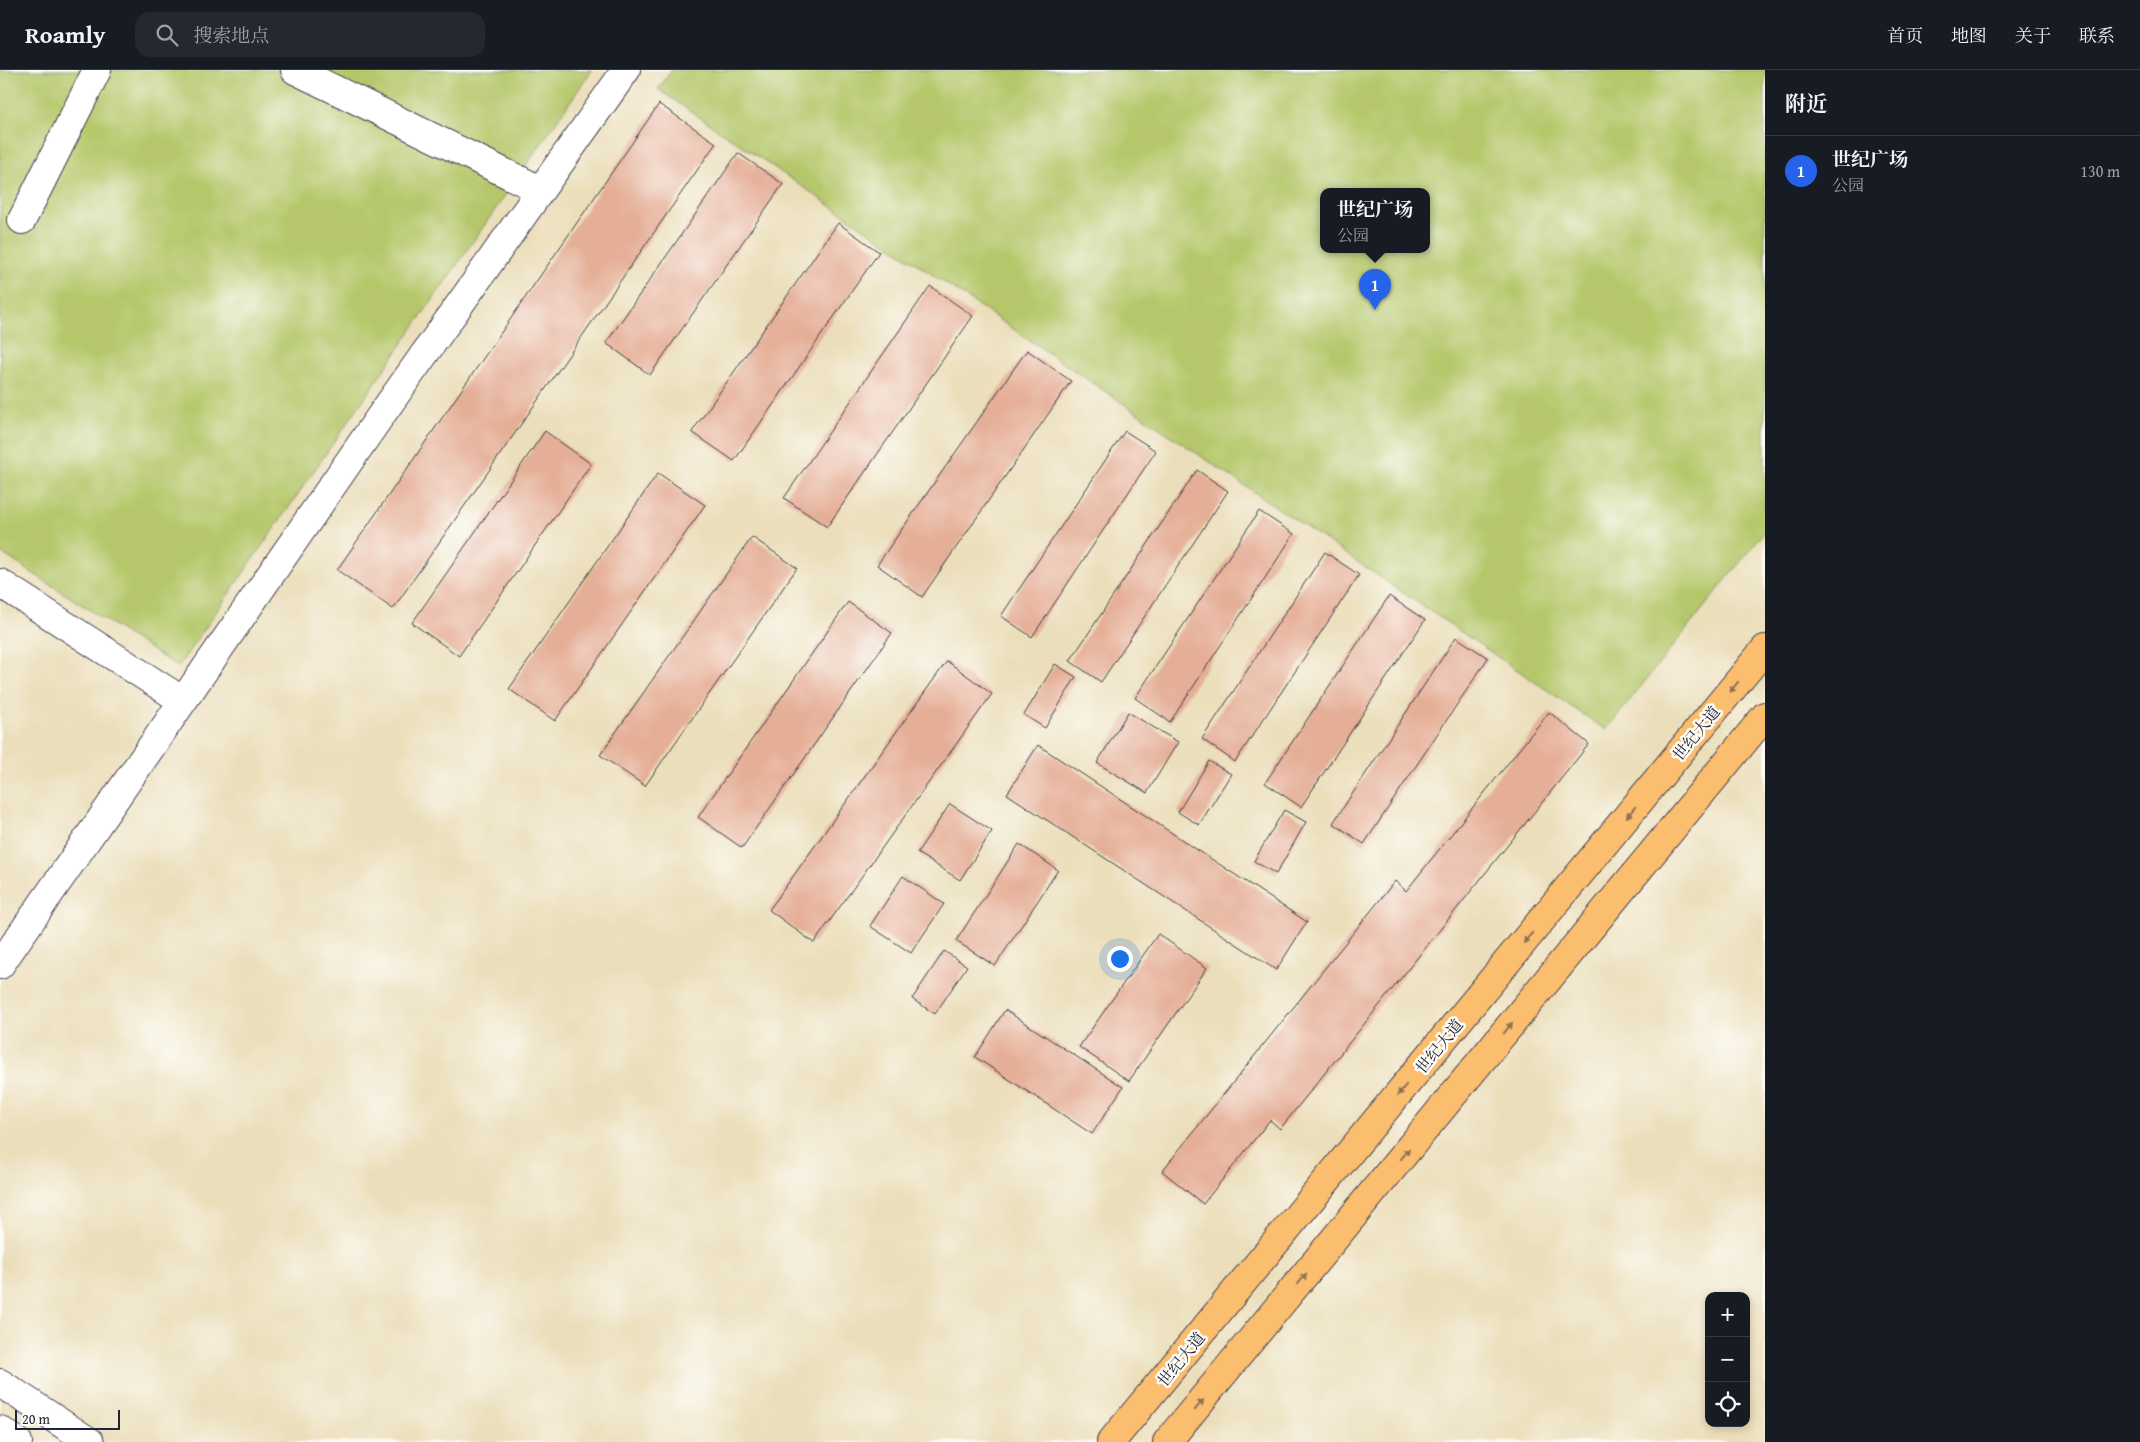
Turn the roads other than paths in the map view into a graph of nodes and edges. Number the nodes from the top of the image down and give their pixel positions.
1 (97, 70) edge
2 (296, 70) edge
3 (626, 70) edge
4 (540, 190) junction
5 (22, 220) dead end
6 (0, 583) edge
7 (1765, 649) edge
8 (183, 701) junction
9 (1765, 716) edge
10 (0, 966) edge
11 (0, 1384) edge
12 (0, 1430) edge
13 (18, 1442) edge
14 (90, 1442) edge
15 (1111, 1442) edge
16 (1168, 1442) edge

1 - 5 street
2 - 4 street
3 - 4 street
4 - 8 street
6 - 8 street
7 -> 15 main road, 世纪大道
8 - 10 street
16 -> 9 main road
11 - 14 street
12 - 13 street

